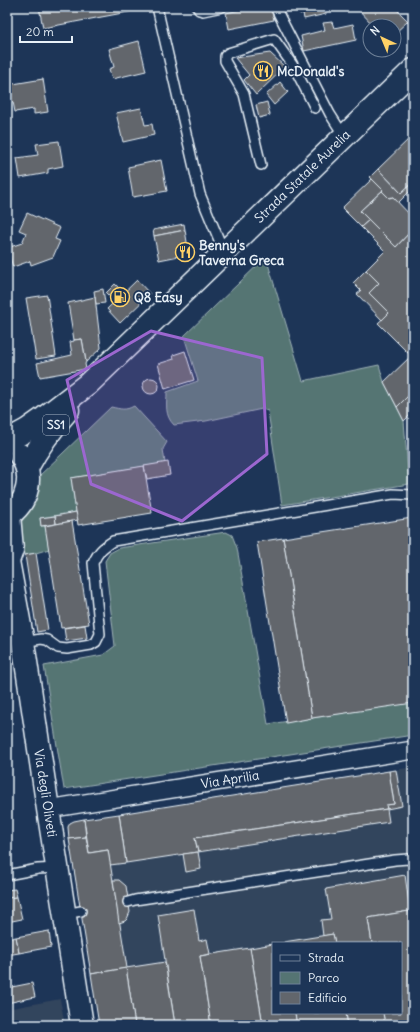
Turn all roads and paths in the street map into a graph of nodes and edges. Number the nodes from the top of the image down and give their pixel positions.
1 (157, 7) edge
2 (197, 7) edge
3 (222, 7) edge
4 (276, 7) edge
5 (413, 70) edge
6 (315, 108) dead end
7 (344, 136) junction
8 (261, 165) dead end
9 (224, 252) junction
10 (88, 384) junction
11 (7, 442) edge
12 (27, 468) junction
13 (413, 495) edge
14 (8, 516) edge
15 (8, 560) edge
16 (23, 642) junction
17 (413, 750) edge
18 (48, 809) junction
19 (413, 860) edge
20 (58, 868) junction
21 (7, 875) edge
22 (128, 902) dead end
23 (82, 1025) edge

1 - 9 lane
2 - 3 lane
4 - 7 lane
5 - 7 main road, Strada Statale Aurelia / SS1
6 - 8 lane
7 - 9 main road, Strada Statale Aurelia / SS1
9 - 10 main road, Strada Statale Aurelia / SS1
10 - 11 main road, Strada Statale Aurelia / SS1
10 - 12 main road, Strada Statale Aurelia / SS1
11 - 12 main road, Strada Statale Aurelia / SS1
12 - 14 main road, Strada Statale Aurelia / SS1
13 - 16 lane
14 - 15 main road, Via degli Oliveti
15 - 16 main road, Via degli Oliveti
16 - 18 main road, Via degli Oliveti
17 - 18 street, Via Aprilia
18 - 20 main road, Via degli Oliveti
19 - 22 lane
20 - 21 lane
20 - 23 main road, Via degli Oliveti

